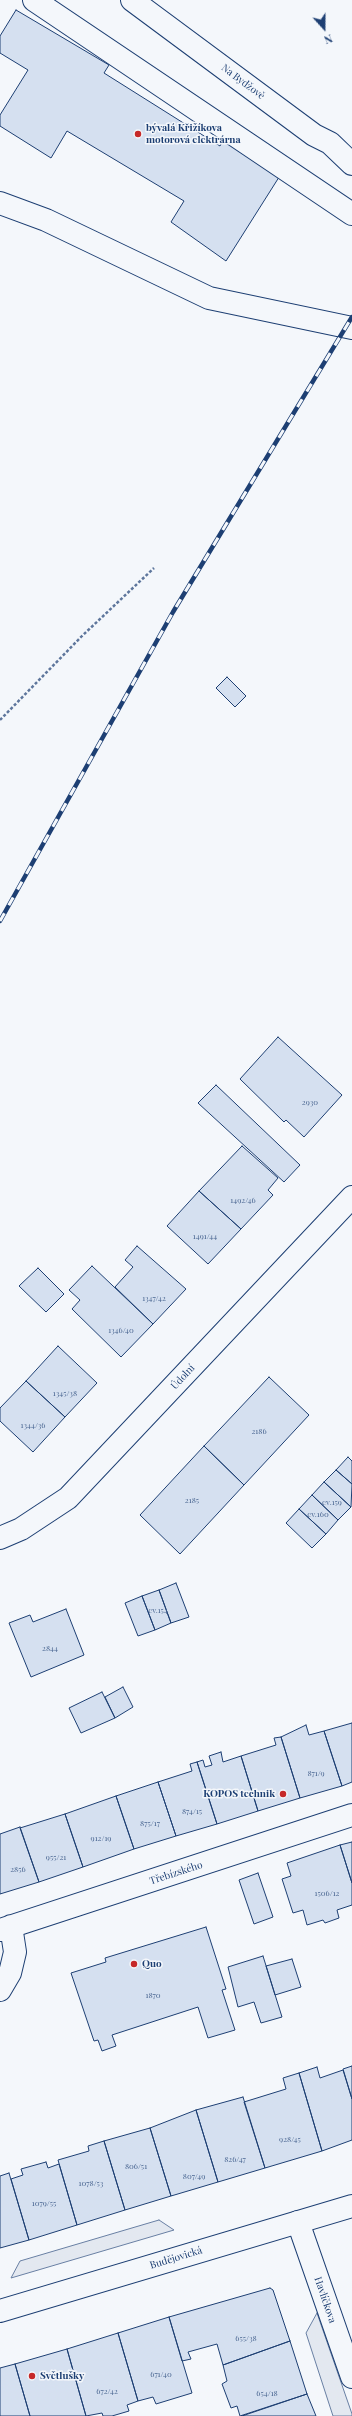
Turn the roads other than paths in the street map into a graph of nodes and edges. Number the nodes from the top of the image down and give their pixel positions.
1 (34, 0) edge
2 (132, 0) edge
3 (352, 164) edge
4 (0, 203) edge
5 (352, 214) edge
6 (352, 328) edge
7 (352, 1197) edge
8 (0, 1538) edge
9 (352, 1815) edge
10 (6, 1928) edge
11 (0, 1990) edge
12 (352, 2206) edge
13 (298, 2222) junction
14 (0, 2311) edge
15 (352, 2377) edge

1 - 5 street
2 - 3 street, Na Bydžově
4 - 6 street
7 - 8 street, Údolní
9 - 10 street, Třebízského
10 - 11 street
12 - 13 street, Budějovická
13 - 14 street, Budějovická
13 - 15 street, Havlíčkova

